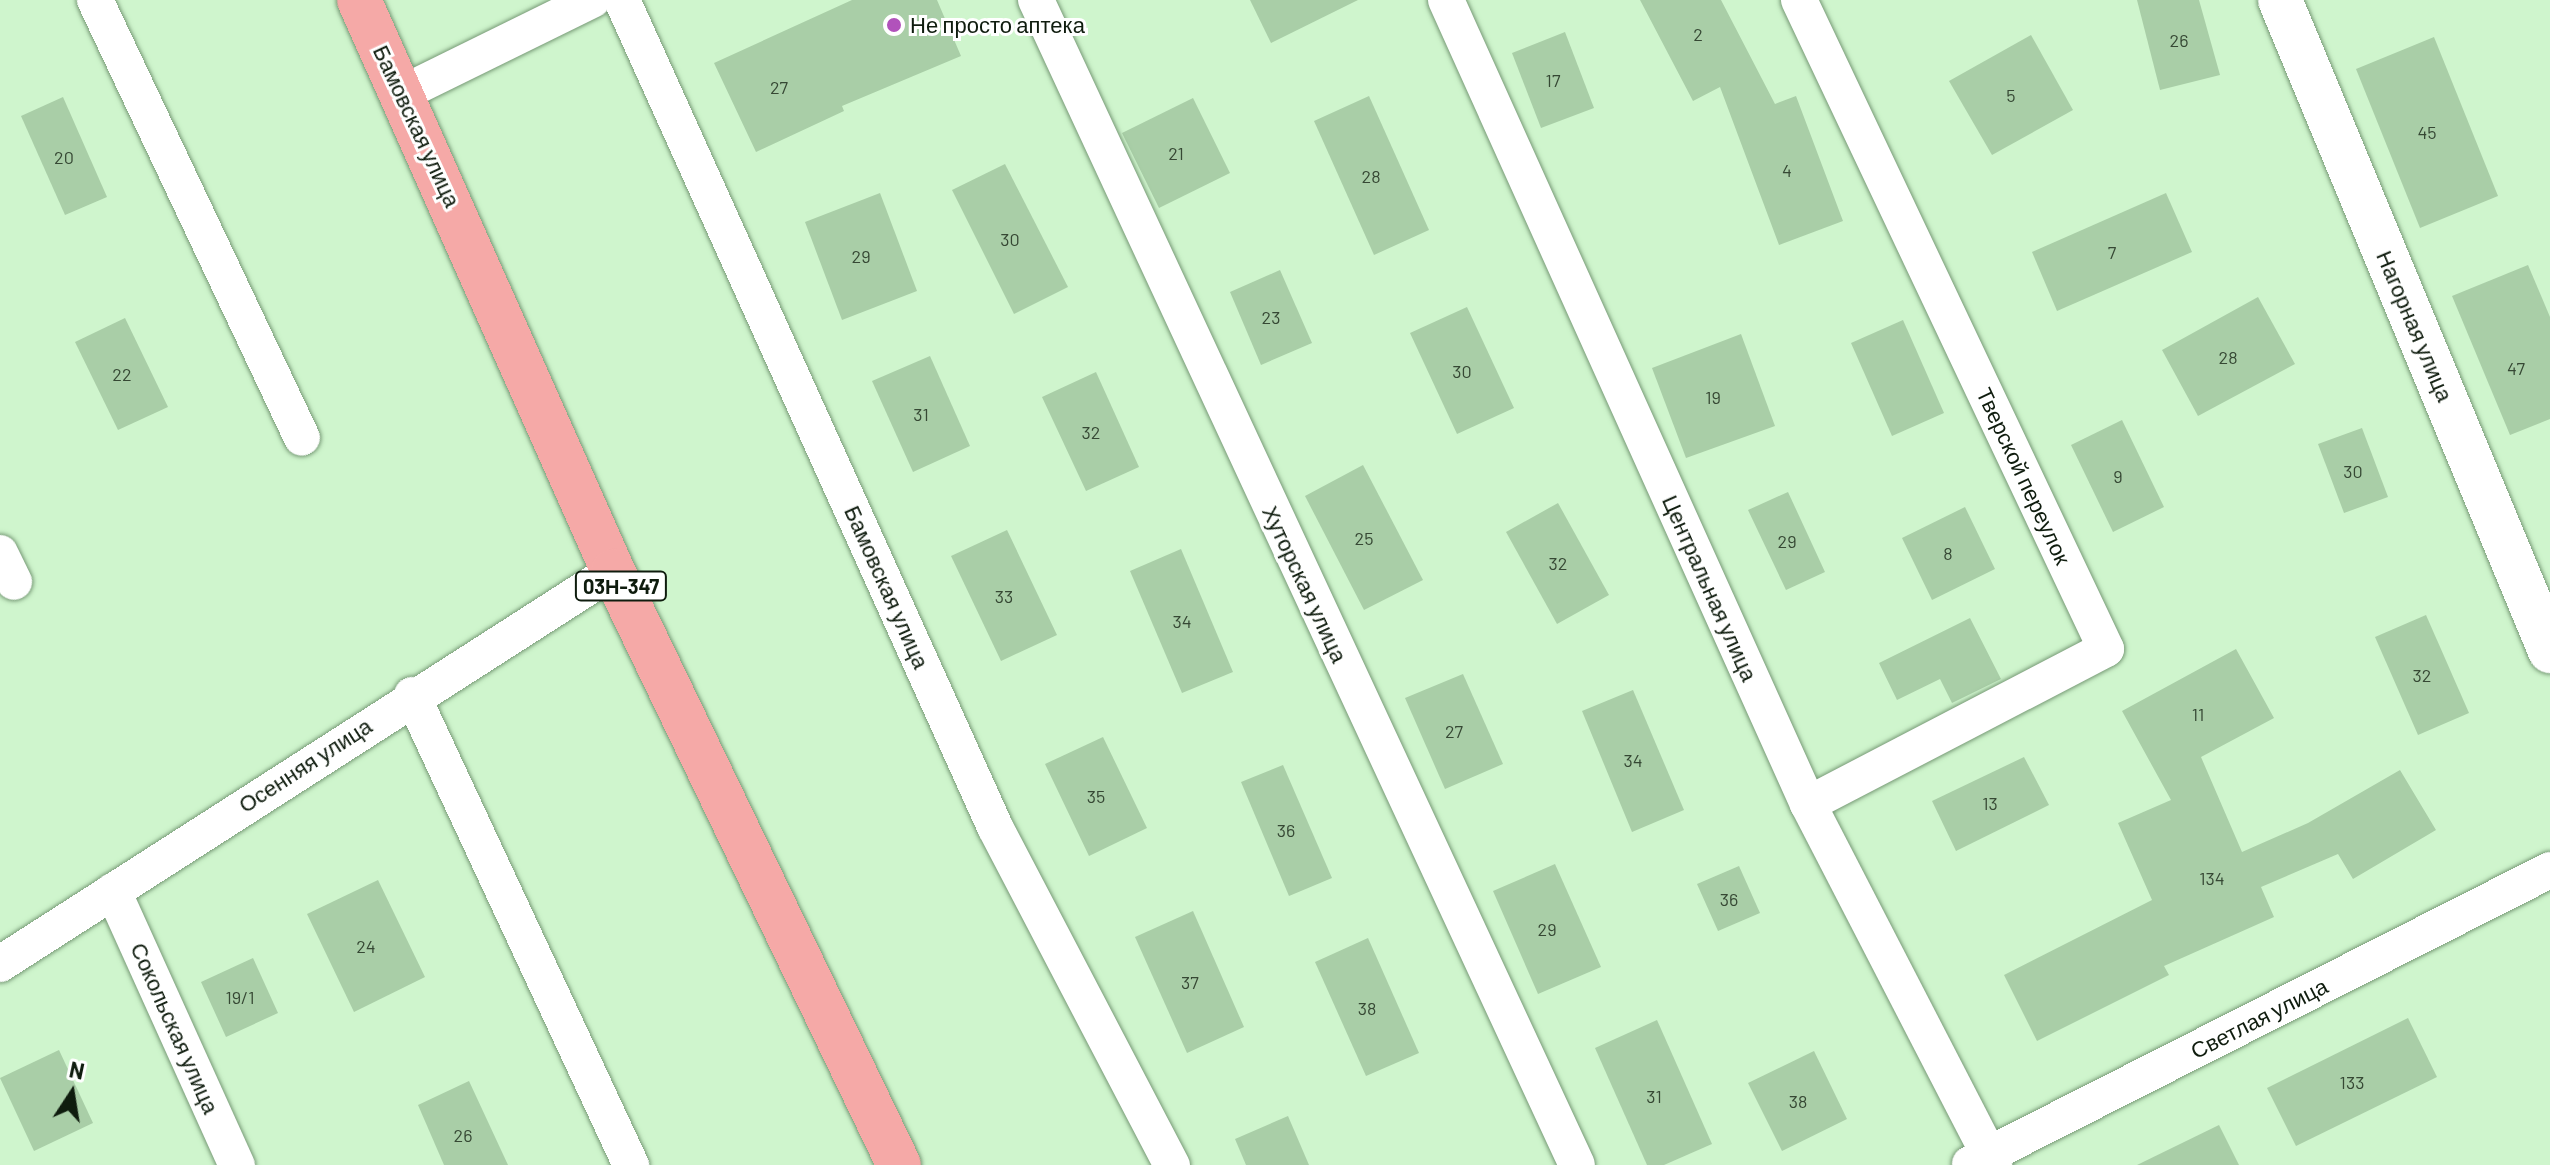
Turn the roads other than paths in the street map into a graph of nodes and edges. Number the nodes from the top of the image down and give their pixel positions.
1 (95, 0) edge
2 (359, 0) edge
3 (592, 0) edge
4 (622, 0) edge
5 (1036, 0) edge
6 (1446, 0) edge
7 (1799, 0) edge
8 (2280, 0) edge
9 (403, 93) junction
10 (302, 437) dead end
11 (613, 571) junction
12 (2550, 651) edge
13 (412, 695) junction
14 (1808, 804) junction
15 (2550, 870) edge
16 (113, 891) junction
17 (0, 964) edge
18 (1984, 1162) edge
19 (237, 1165) edge
20 (631, 1165) edge
21 (899, 1165) edge
22 (1172, 1165) edge
23 (1577, 1165) edge

1 - 10 street
2 - 9 main road, Бамовская улица / 03Н-347
3 - 9 street
4 - 22 street, Бамовская улица
5 - 23 street, Хуторская улица
6 - 14 street, Центральная улица
7 - 14 street, Тверской переулок
8 - 12 street, Нагорная улица
9 - 11 main road, Бамовская улица / 03Н-347
11 - 13 street, Осенняя улица
11 - 21 main road, Бамовская улица / 03Н-347
13 - 16 street, Осенняя улица
13 - 20 street
14 - 18 street, Центральная улица
15 - 18 street, Светлая улица
16 - 17 street, Осенняя улица
16 - 19 street, Сокольская улица

